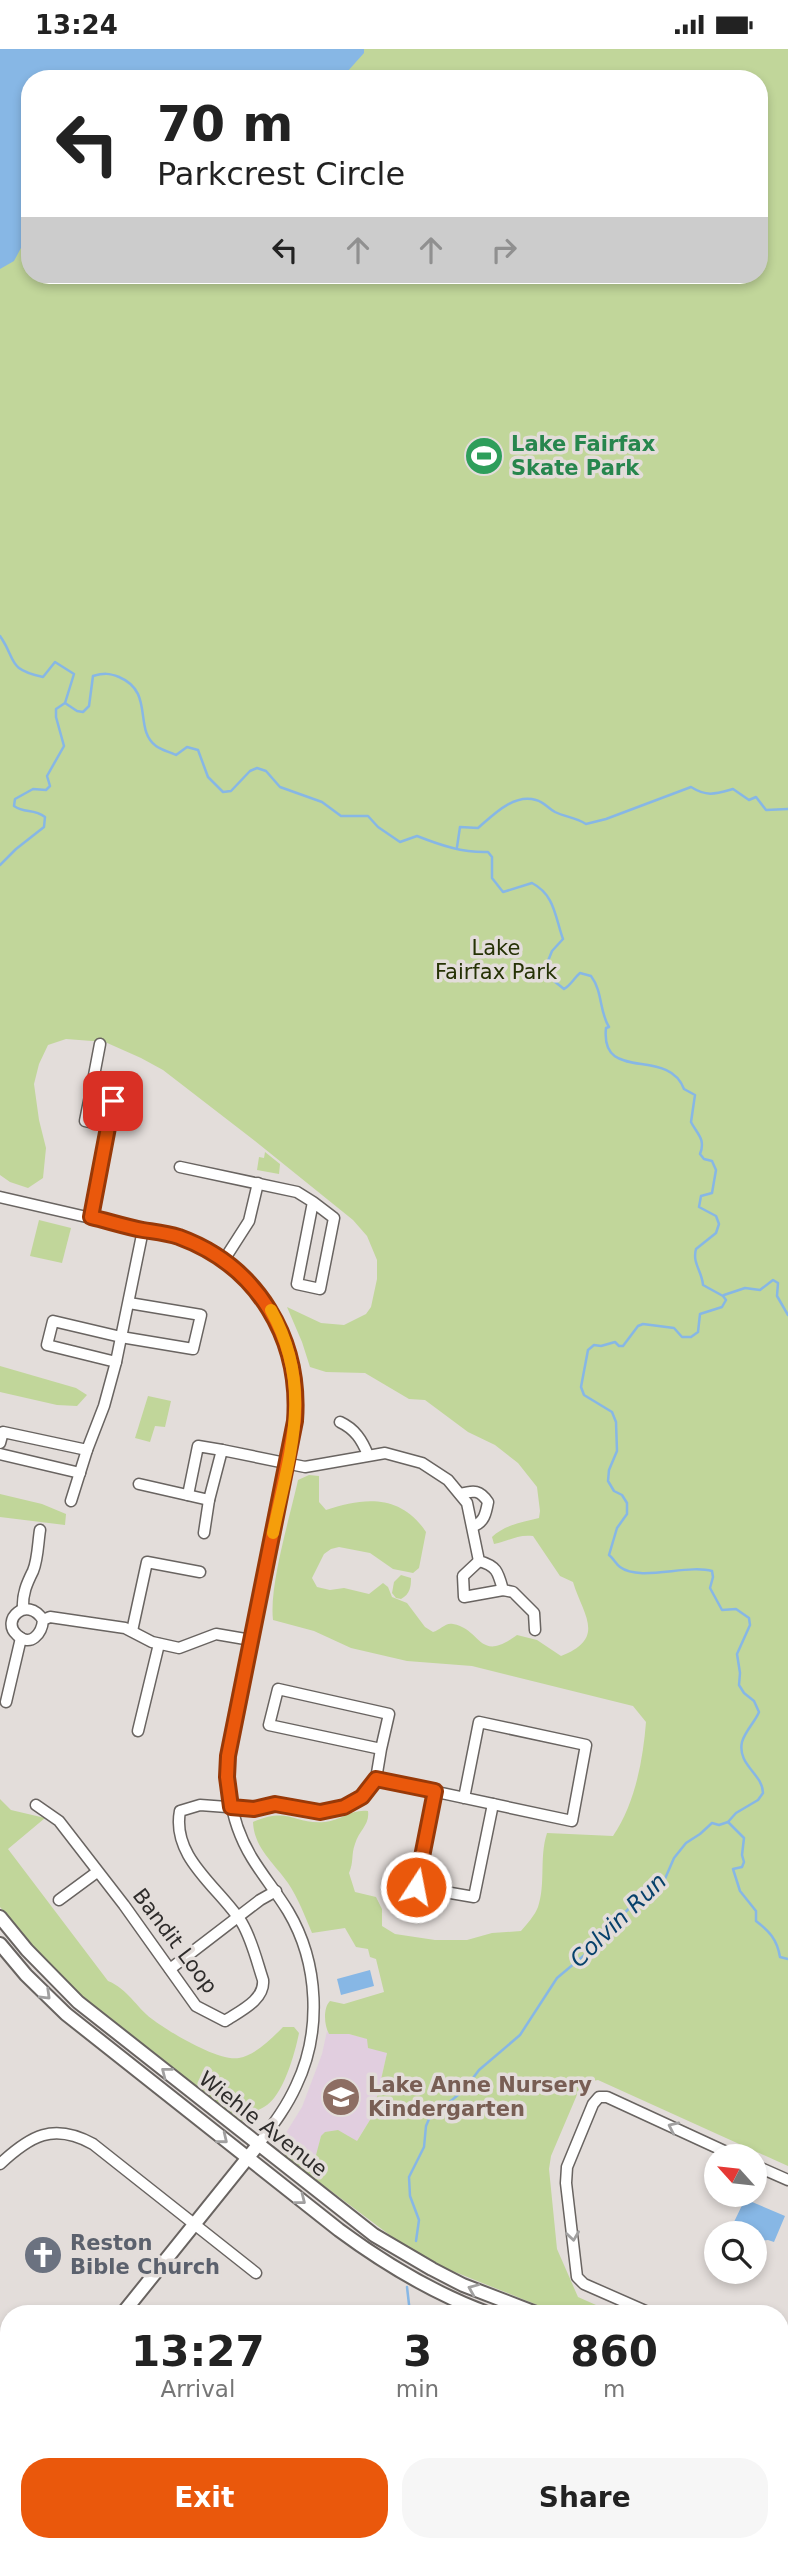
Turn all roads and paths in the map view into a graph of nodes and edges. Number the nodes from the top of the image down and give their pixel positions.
1 (100, 1044) dead end
2 (92, 1086) junction
3 (107, 1126) junction
4 (180, 1167) dead end
5 (258, 1183) junction
6 (1, 1201) edge
7 (313, 1202) junction
8 (91, 1217) junction
9 (144, 1230) junction
10 (224, 1260) junction
11 (129, 1303) junction
12 (121, 1337) junction
13 (116, 1362) junction
14 (340, 1422) dead end
15 (0, 1443) edge
16 (87, 1450) junction
17 (222, 1450) junction
18 (0, 1454) edge
19 (368, 1455) junction
20 (288, 1462) junction
21 (80, 1473) junction
22 (139, 1484) dead end
23 (460, 1494) junction
24 (188, 1495) junction
25 (209, 1500) junction
26 (71, 1501) dead end
27 (473, 1526) junction
28 (40, 1530) dead end
29 (204, 1533) dead end
30 (479, 1561) junction
31 (200, 1572) dead end
32 (503, 1590) junction
33 (23, 1609) junction
34 (43, 1620) junction
35 (535, 1630) dead end
36 (132, 1631) junction
37 (21, 1639) junction
38 (251, 1640) junction
39 (159, 1644) junction
40 (6, 1702) dead end
41 (138, 1731) dead end
42 (381, 1749) junction
43 (376, 1779) junction
44 (435, 1791) junction
45 (464, 1798) junction
46 (493, 1804) junction
47 (36, 1805) dead end
48 (231, 1807) junction
49 (97, 1872) junction
50 (275, 1891) junction
51 (60, 1901) dead end
52 (0, 1917) edge
53 (237, 1917) junction
54 (0, 1944) edge
55 (170, 1969) junction
56 (709, 2144) edge
57 (258, 2145) junction
58 (247, 2158) junction
59 (0, 2164) edge
60 (767, 2171) edge
61 (788, 2180) edge
62 (194, 2224) junction
63 (256, 2273) dead end
64 (129, 2305) edge
65 (469, 2305) edge
66 (515, 2305) edge
67 (632, 2305) edge

1 - 2 street
2 - 3 street
2 - 3 street
3 - 8 street
4 - 5 street
5 - 7 street
5 - 10 street
6 - 8 street
7 - 7 street
8 - 9 street
9 - 10 street
9 - 11 street
10 - 20 street
11 - 12 street
11 - 12 street
12 - 13 street
12 - 13 street
13 - 16 street
14 - 19 street
15 - 16 street
16 - 21 street
17 - 20 street
17 - 24 street
17 - 25 street
18 - 21 street
19 - 20 street
19 - 23 street
20 - 38 street
21 - 26 street
22 - 24 street
23 - 27 street
23 - 27 street
24 - 25 street
25 - 29 street
27 - 30 street
28 - 33 street
30 - 32 street
30 - 32 street
31 - 36 street
32 - 35 street
33 - 34 street
33 - 37 street
34 - 36 street
34 - 37 street
36 - 39 street
37 - 40 street
38 - 39 street
38 - 48 street
39 - 41 street
42 - 42 street
42 - 43 street
43 - 44 street
43 - 48 street
44 - 45 street
44 - 46 street
45 - 46 street
45 - 46 street
47 - 49 street, Bandit Loop
48 - 50 street
48 - 53 street, Bandit Loop
49 - 51 street
49 - 55 street, Bandit Loop
50 - 53 street
50 - 57 street
57 -> 52 main road, Wiehle Avenue
53 - 55 street
53 - 55 street, Bandit Loop
54 -> 58 main road, Wiehle Avenue
56 -> 67 street
57 - 58 main road
66 -> 57 main road, Wiehle Avenue
58 - 62 main road
58 -> 65 main road, Wiehle Avenue
59 - 62 street
60 - 61 street
62 - 63 street
62 - 64 main road

